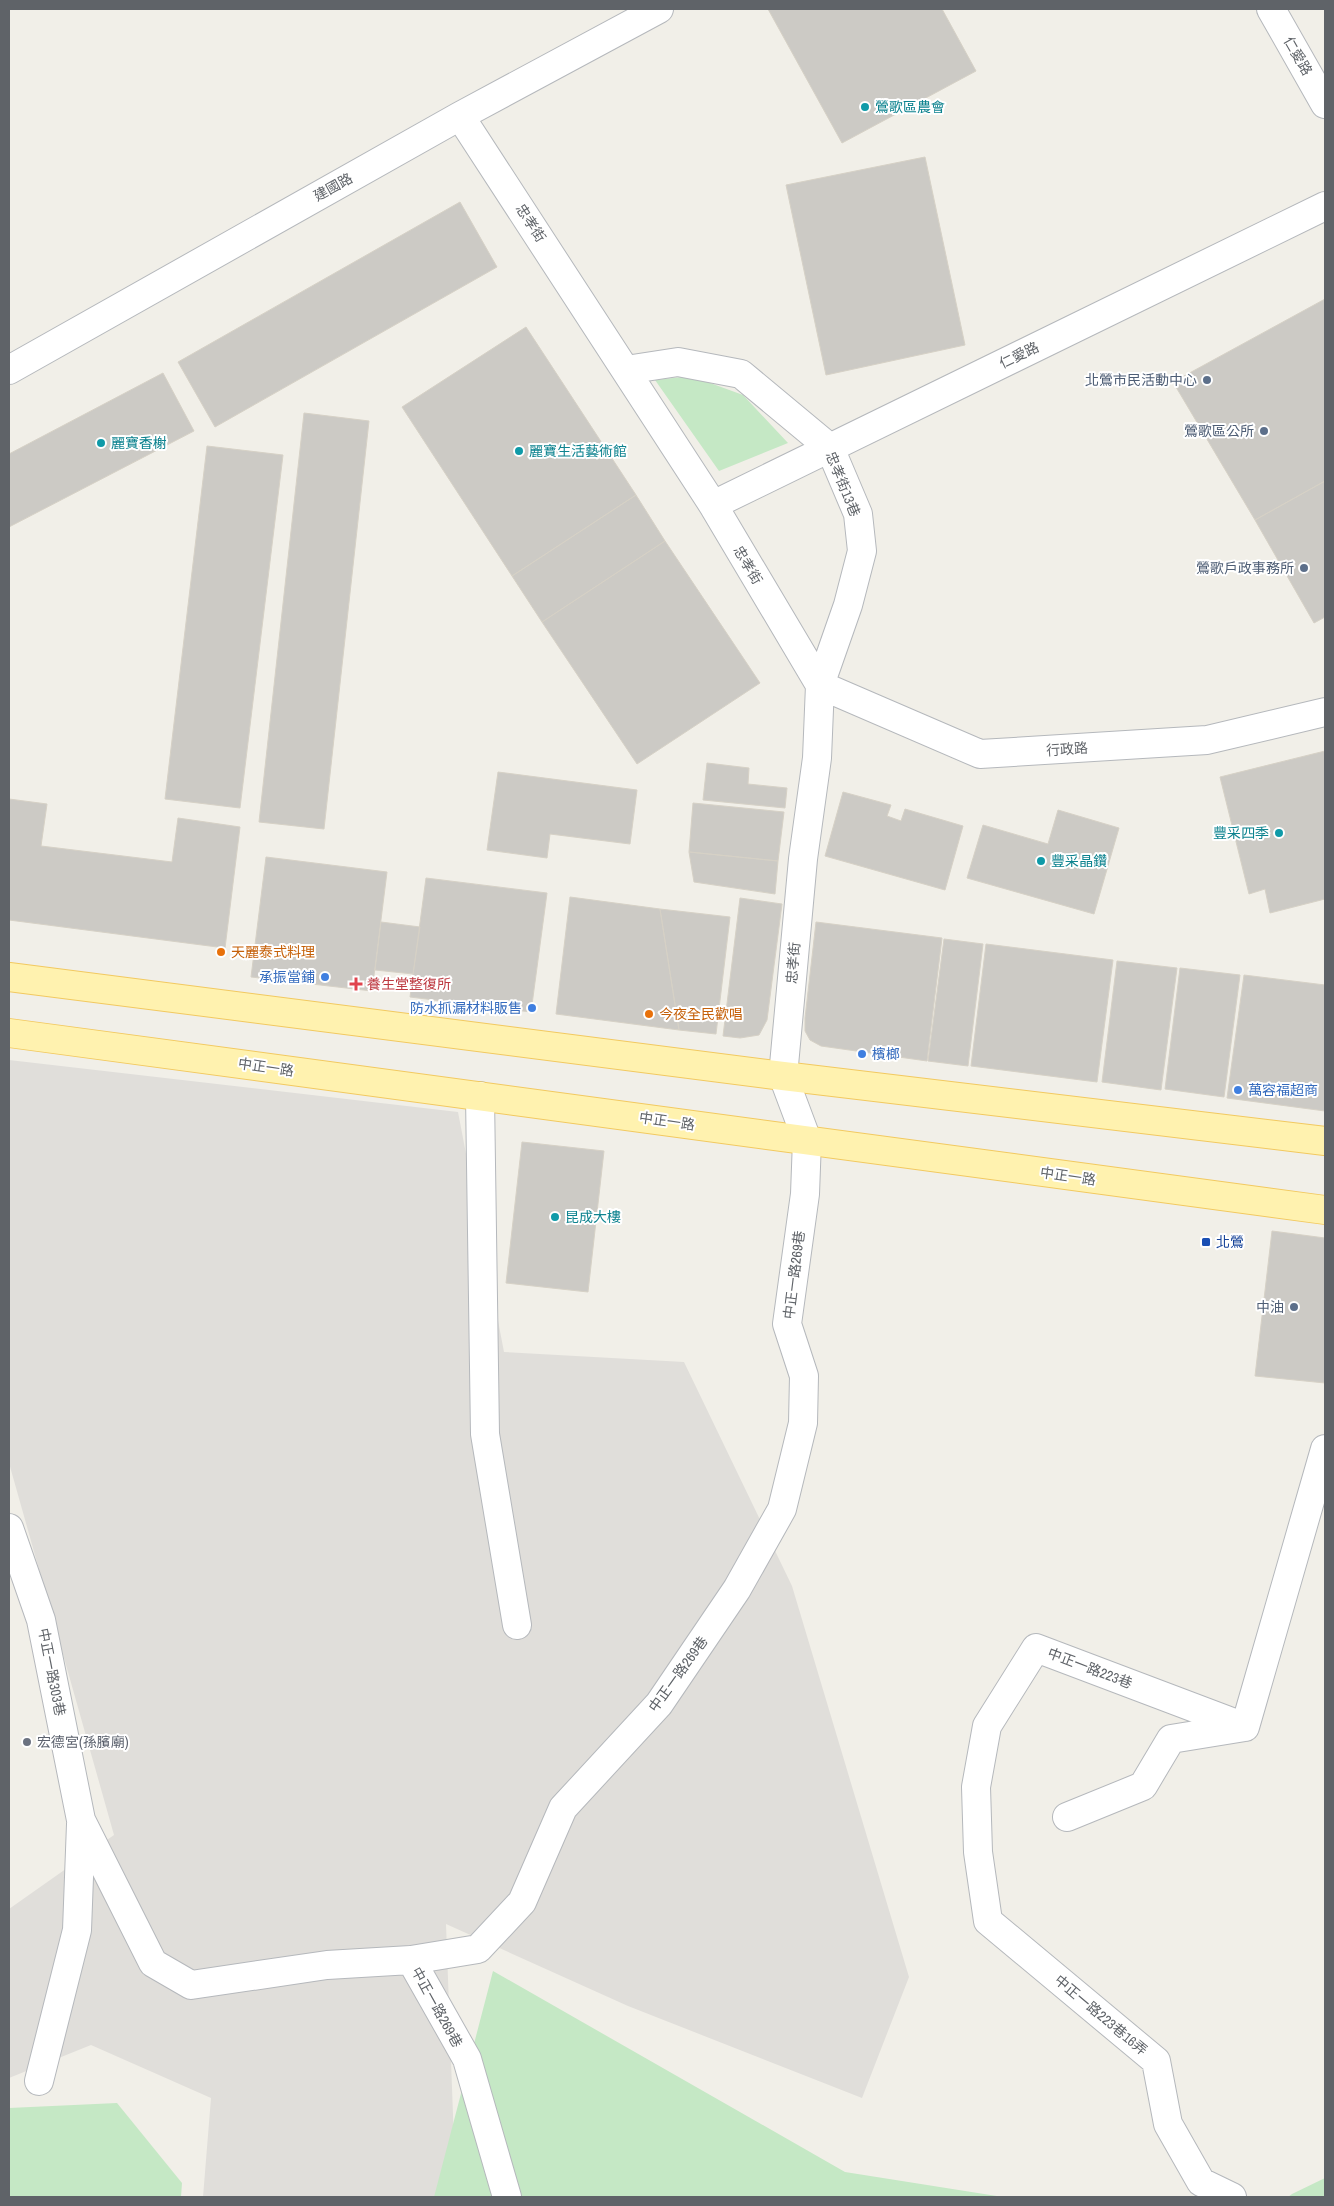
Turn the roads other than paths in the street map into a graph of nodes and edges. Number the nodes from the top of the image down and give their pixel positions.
1 (659, 9) edge
2 (1270, 9) edge
3 (1325, 104) edge
4 (460, 116) junction
5 (1325, 206) edge
6 (9, 370) edge
7 (626, 370) junction
8 (830, 448) junction
9 (713, 505) junction
10 (820, 685) junction
11 (1325, 712) edge
12 (9, 977) edge
13 (9, 1033) edge
14 (783, 1076) junction
15 (480, 1096) junction
16 (807, 1140) junction
17 (1325, 1141) edge
18 (1325, 1210) edge
19 (1325, 1448) edge
20 (9, 1528) edge
21 (517, 1625) dead end
22 (1245, 1727) junction
23 (1067, 1817) dead end
24 (81, 1820) junction
25 (988, 1921) joint
26 (411, 1960) junction
27 (39, 2081) dead end
28 (507, 2197) edge
29 (1232, 2197) edge

1 - 4 street, 建國路
2 - 3 street, 仁愛路
4 - 6 street, 建國路
4 - 7 street, 忠孝街
5 - 8 street, 仁愛路
7 - 8 street, 忠孝街13巷
7 - 9 street, 忠孝街
8 - 9 street, 仁愛路
8 - 10 street, 忠孝街13巷
9 - 10 street, 忠孝街
10 - 11 street, 行政路
10 - 14 street, 忠孝街
12 - 14 main road
13 - 15 main road, 中正一路
14 - 16 street, 中正一路269巷
14 - 17 main road
15 - 16 main road, 中正一路
15 - 21 street
16 - 18 main road, 中正一路
16 - 26 street, 中正一路269巷
19 - 22 street
20 - 24 street, 中正一路303巷
22 - 23 street
22 - 25 street, 中正一路223巷
24 - 26 street, 中正一路303巷
24 - 27 street, 中正一路303巷
25 - 29 street, 中正一路223巷16弄
26 - 28 street, 中正一路269巷

